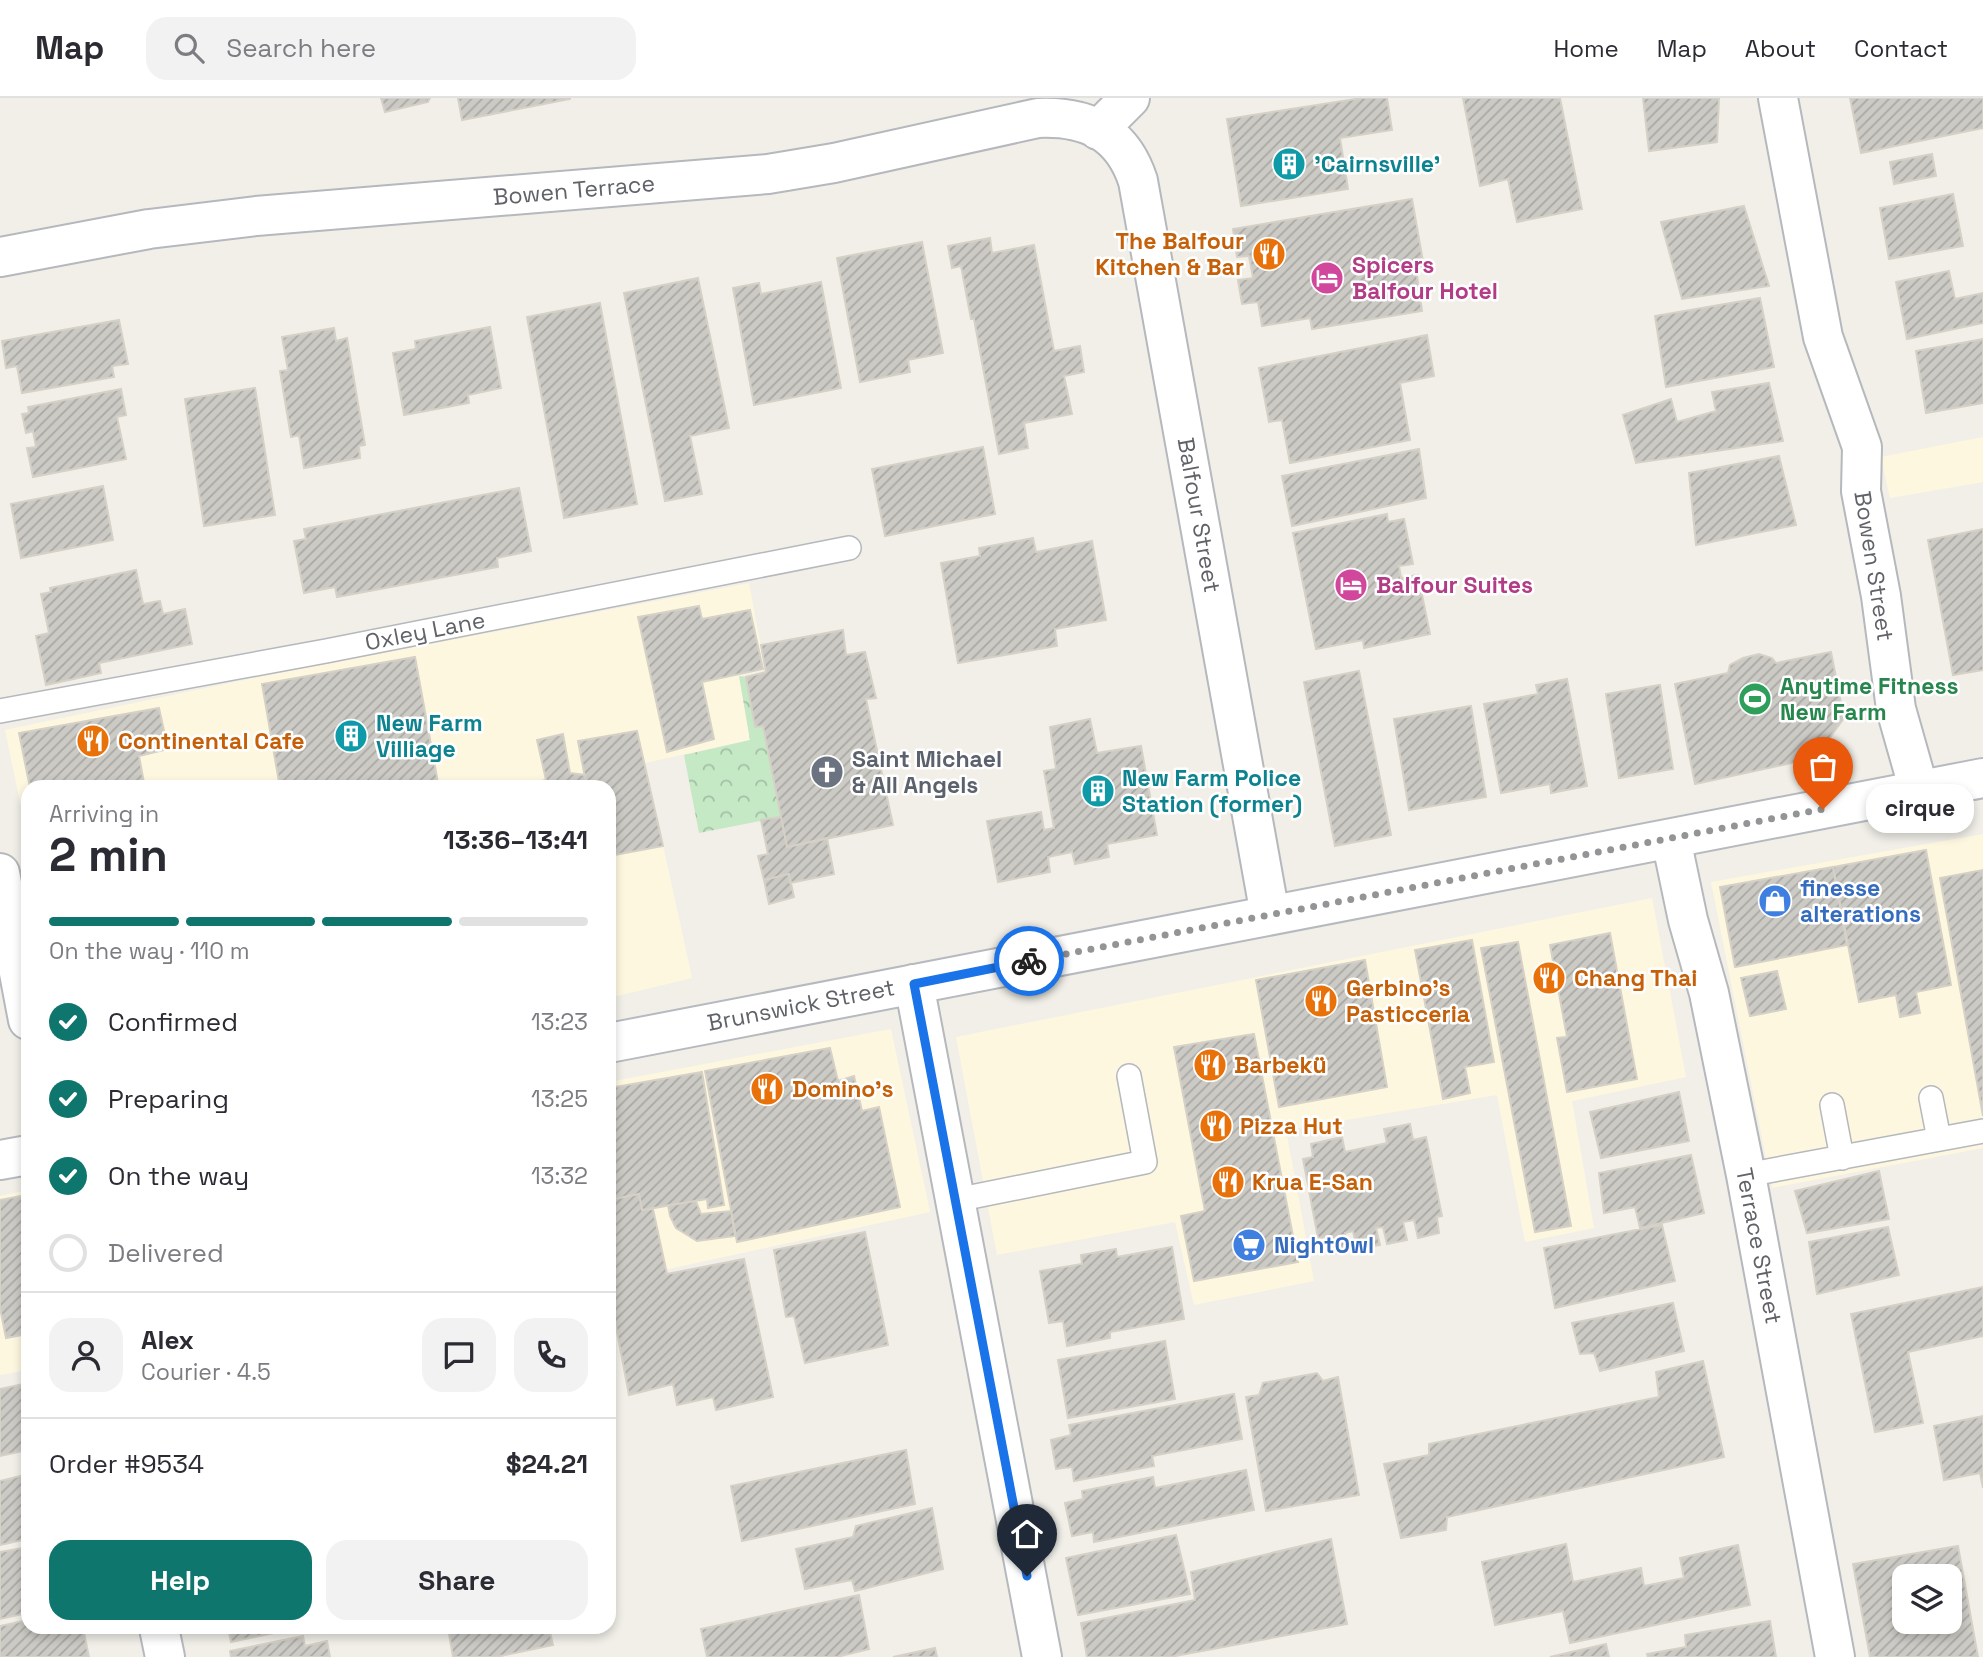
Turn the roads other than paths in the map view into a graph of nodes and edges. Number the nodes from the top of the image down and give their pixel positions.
1 (1130, 98) edge
2 (1778, 98) edge
3 (1098, 130) junction
4 (0, 257) edge
5 (849, 548) dead end
6 (0, 711) edge
7 (1983, 778) edge
8 (1919, 790) junction
9 (1671, 839) junction
10 (0, 873) edge
11 (1270, 915) junction
12 (21, 983) edge
13 (914, 984) junction
14 (616, 1041) edge
15 (1129, 1076) dead end
16 (1931, 1098) dead end
17 (1832, 1105) dead end
18 (1983, 1131) edge
19 (1939, 1139) junction
20 (21, 1156) edge
21 (1842, 1158) junction
22 (0, 1160) edge
23 (1746, 1175) junction
24 (956, 1200) junction
25 (160, 1634) edge
26 (165, 1657) edge
27 (1042, 1657) edge
28 (1835, 1657) edge

1 - 3 street
2 - 8 street, Bowen Street
3 - 4 street, Bowen Terrace
3 - 11 street, Balfour Street
5 - 6 lane, Oxley Lane
7 - 8 street, Brunswick Street
8 - 9 street, Brunswick Street
9 - 11 street, Brunswick Street
9 - 23 street, Terrace Street
10 - 12 street
11 - 13 street, Brunswick Street
13 - 14 street, Brunswick Street
13 - 24 street
15 - 24 lane
16 - 19 lane
17 - 21 lane
18 - 19 lane
19 - 21 lane
20 - 22 street
21 - 23 lane
23 - 28 street, Terrace Street
24 - 27 street
25 - 26 street

